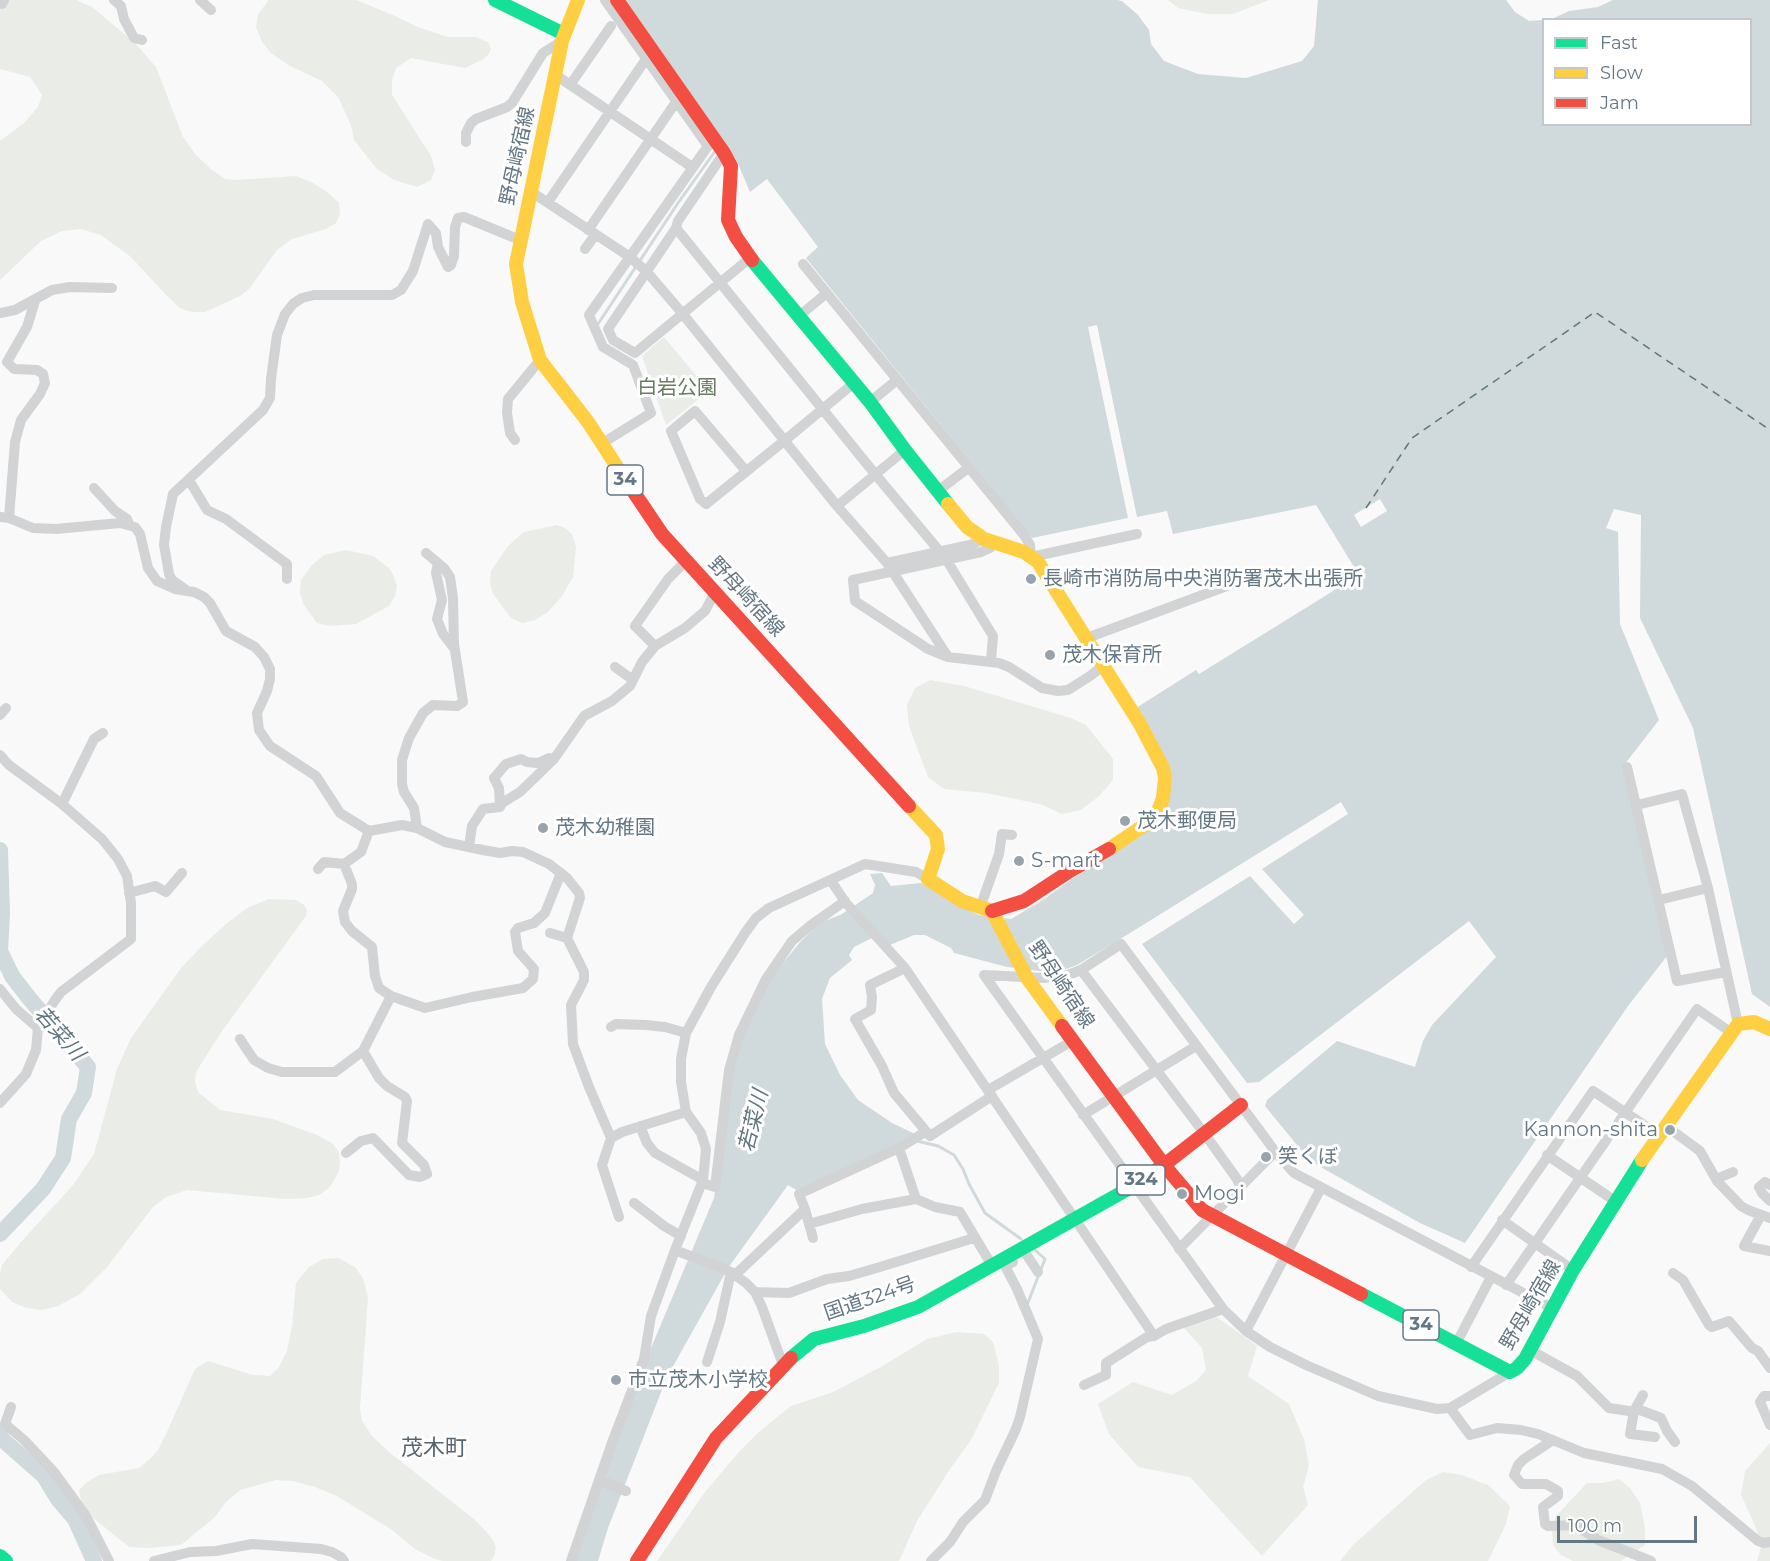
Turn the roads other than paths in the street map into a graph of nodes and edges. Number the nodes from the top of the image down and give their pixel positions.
1 (114, 0) edge
2 (200, 0) edge
3 (495, 0) edge
4 (578, 0) edge
5 (605, 0) edge
6 (617, 0) edge
7 (210, 10) dead end
8 (611, 26) dead end
9 (563, 37) junction
10 (142, 40) dead end
11 (646, 59) junction
12 (554, 74) junction
13 (570, 85) junction
14 (676, 102) junction
15 (611, 112) junction
16 (651, 139) junction
17 (466, 142) dead end
18 (724, 153) junction
19 (692, 167) junction
20 (530, 191) junction
21 (548, 202) junction
22 (676, 228) junction
23 (591, 233) junction
24 (520, 240) junction
25 (585, 249) dead end
26 (750, 258) junction
27 (632, 259) junction
28 (803, 264) dead end
29 (646, 272) junction
30 (721, 282) junction
31 (112, 288) dead end
32 (827, 293) junction
33 (35, 301) junction
34 (0, 313) edge
35 (682, 313) junction
36 (799, 316) junction
37 (540, 360) junction
38 (897, 380) junction
39 (854, 383) junction
40 (870, 402) junction
41 (823, 408) junction
42 (515, 440) dead end
43 (784, 441) junction
44 (600, 444) junction
45 (905, 450) junction
46 (968, 468) junction
47 (746, 471) junction
48 (875, 474) junction
49 (189, 480) junction
50 (94, 488) dead end
51 (938, 491) junction
52 (837, 506) junction
53 (5, 518) edge
54 (129, 524) junction
55 (1137, 534) dead end
56 (990, 540) junction
57 (426, 554) dead end
58 (943, 556) junction
59 (1031, 557) junction
60 (686, 561) junction
61 (438, 563) junction
62 (890, 567) junction
63 (1251, 577) dead end
64 (287, 579) dead end
65 (185, 590) junction
66 (715, 592) junction
67 (1087, 638) junction
68 (655, 646) junction
69 (454, 648) junction
70 (948, 657) junction
71 (992, 661) junction
72 (1102, 666) junction
73 (615, 667) dead end
74 (633, 680) junction
75 (103, 733) dead end
76 (0, 755) edge
77 (554, 759) junction
78 (1627, 767) dead end
79 (62, 804) junction
80 (1637, 805) junction
81 (500, 807) junction
82 (417, 828) junction
83 (369, 831) junction
84 (1012, 835) dead end
85 (469, 847) junction
86 (344, 864) junction
87 (318, 869) dead end
88 (182, 873) dead end
89 (561, 873) junction
90 (928, 879) junction
91 (831, 881) junction
92 (1708, 888) junction
93 (129, 893) junction
94 (1659, 900) junction
95 (846, 902) junction
96 (986, 910) junction
97 (550, 933) dead end
98 (567, 938) junction
99 (904, 968) junction
100 (1081, 970) junction
101 (1024, 972) junction
102 (1726, 972) junction
103 (0, 989) edge
104 (391, 996) junction
105 (39, 1026) junction
106 (611, 1028) dead end
107 (1735, 1029) junction
108 (1770, 1029) edge
109 (686, 1033) junction
110 (240, 1040) dead end
111 (1074, 1040) junction
112 (1196, 1046) junction
113 (363, 1051) junction
114 (1043, 1059) junction
115 (1157, 1071) junction
116 (990, 1093) junction
117 (1115, 1096) junction
118 (0, 1103) edge
119 (1241, 1105) junction
120 (686, 1112) junction
121 (1625, 1112) junction
122 (1083, 1115) junction
123 (640, 1126) junction
124 (1663, 1130) junction
125 (1204, 1133) junction
126 (922, 1134) junction
127 (611, 1138) junction
128 (902, 1146) junction
129 (1275, 1152) junction
130 (346, 1153) dead end
131 (1547, 1155) junction
132 (1164, 1165) junction
133 (1733, 1172) dead end
134 (1580, 1177) junction
135 (1716, 1179) junction
136 (702, 1182) junction
137 (1770, 1185) edge
138 (1133, 1186) junction
139 (1240, 1187) junction
140 (1321, 1188) junction
141 (916, 1199) junction
142 (1615, 1200) junction
143 (1770, 1201) edge
144 (634, 1203) dead end
145 (805, 1209) junction
146 (1211, 1216) junction
147 (619, 1217) dead end
148 (1765, 1217) edge
149 (1074, 1219) junction
150 (1502, 1220) junction
151 (809, 1224) junction
152 (681, 1236) junction
153 (813, 1238) dead end
154 (974, 1238) junction
155 (1535, 1243) junction
156 (1026, 1247) junction
157 (1179, 1249) junction
158 (675, 1250) junction
159 (1770, 1251) edge
160 (1286, 1254) junction
161 (991, 1264) junction
162 (1471, 1267) junction
163 (1573, 1270) junction
164 (1038, 1272) dead end
165 (732, 1273) junction
166 (1672, 1273) dead end
167 (1491, 1278) junction
168 (1506, 1285) junction
169 (755, 1292) junction
170 (1552, 1308) junction
171 (1223, 1309) junction
172 (1246, 1331) junction
173 (1154, 1336) junction
174 (1456, 1344) junction
175 (1530, 1350) junction
176 (707, 1362) dead end
177 (783, 1365) junction
178 (1770, 1368) edge
179 (1510, 1372) junction
180 (1084, 1385) dead end
181 (1643, 1395) dead end
182 (1770, 1396) edge
183 (11, 1407) dead end
184 (1450, 1408) junction
185 (1634, 1411) junction
186 (1770, 1425) edge
187 (1655, 1437) dead end
188 (1553, 1440) junction
189 (1675, 1442) dead end
190 (600, 1481) junction
191 (626, 1491) dead end
192 (1770, 1542) edge
193 (0, 1543) edge
194 (0, 1556) edge
195 (7, 1561) edge
196 (109, 1561) edge
197 (154, 1561) edge
198 (344, 1561) edge
199 (571, 1561) edge
200 (637, 1561) edge
201 (931, 1561) edge
202 (1651, 1561) edge

1 - 10 street
2 - 7 street
3 - 9 main road
4 - 9 main road, 野母崎宿線 / 34
5 - 11 street
6 - 18 main road
8 - 13 street
9 - 12 main road, 野母崎宿線 / 34
9 - 17 street
11 - 14 street
11 - 15 street
12 - 13 street
12 - 20 main road, 野母崎宿線 / 34
13 - 15 street
14 - 16 street
14 - 19 street
15 - 16 street
15 - 21 street
16 - 19 street
16 - 23 street
18 - 22 street
18 - 26 main road
19 - 27 street
20 - 21 street
20 - 24 main road, 野母崎宿線 / 34
21 - 23 street
22 - 29 street
22 - 30 street
23 - 25 street
23 - 27 street
24 - 37 main road, 野母崎宿線 / 34
24 - 49 street
26 - 30 street
26 - 36 main road
27 - 29 street
27 - 44 street
28 - 32 street
29 - 35 street
29 - 35 street
30 - 35 street
30 - 41 street
31 - 33 street
32 - 36 street
32 - 38 street
33 - 34 street
33 - 53 street
35 - 43 street
36 - 39 main road
37 - 42 street
37 - 44 main road, 野母崎宿線 / 34
38 - 40 street
38 - 46 street
39 - 40 main road
39 - 41 street
40 - 45 main road
41 - 43 street
41 - 48 street
43 - 47 street
43 - 52 street
44 - 60 main road, 野母崎宿線 / 34
45 - 48 street
45 - 51 main road
46 - 51 street
46 - 59 street
47 - 47 street
48 - 52 street
48 - 58 street
49 - 64 street
49 - 65 street
50 - 54 street
51 - 56 main road
52 - 62 street
53 - 54 street
54 - 65 street
55 - 59 street
56 - 58 street
56 - 59 main road
57 - 61 street
58 - 62 street
58 - 71 street
59 - 67 main road
60 - 66 main road, 野母崎宿線 / 34
60 - 68 street
61 - 69 street
61 - 69 street
62 - 70 street
62 - 70 street
63 - 67 street
65 - 83 street
66 - 68 street
66 - 90 main road, 野母崎宿線 / 34
67 - 72 main road
68 - 74 street
69 - 82 street
70 - 71 street
71 - 72 street
72 - 96 main road
73 - 74 street
74 - 77 street
75 - 79 street
76 - 79 street
77 - 81 street
77 - 81 street
78 - 80 street
79 - 93 street
80 - 92 street
80 - 94 street
81 - 85 street
82 - 83 street
82 - 85 street
83 - 86 street
84 - 96 street
85 - 89 street
86 - 87 street
86 - 104 street
88 - 93 street
89 - 98 street
89 - 104 street
90 - 91 street
90 - 96 main road
91 - 95 street
91 - 109 street
92 - 94 street
92 - 102 street
93 - 105 street
94 - 102 street
95 - 99 street
95 - 136 street
96 - 101 main road, 野母崎宿線 / 34
97 - 98 street
98 - 127 street
99 - 116 street
99 - 126 street
100 - 101 street
100 - 112 street
100 - 115 street
101 - 111 main road, 野母崎宿線 / 34
101 - 114 street
102 - 107 street
103 - 105 street
104 - 113 street
105 - 118 street
106 - 109 street
107 - 108 main road
107 - 121 street
107 - 124 main road, 野母崎宿線
109 - 120 street
110 - 113 street
111 - 114 street
111 - 117 main road, 野母崎宿線 / 34
112 - 115 street
112 - 119 street
113 - 130 street
114 - 116 street
114 - 122 street
115 - 117 street
115 - 125 street
116 - 126 street
116 - 149 street
117 - 122 street
117 - 132 main road, 野母崎宿線 / 34
119 - 125 main road, 国道324号 / 324
119 - 129 street
120 - 123 street
120 - 136 street
121 - 124 street
121 - 131 street
121 - 134 street
122 - 138 street
123 - 127 street
123 - 136 street
124 - 135 street
124 - 142 main road, 野母崎宿線
125 - 132 main road, 国道324号 / 324
125 - 139 street
126 - 128 street
127 - 147 street
128 - 141 street
128 - 145 street
129 - 139 street
129 - 140 street
131 - 134 street
131 - 150 street
132 - 138 main road, 国道324号 / 324
132 - 146 main road, 野母崎宿線 / 34
133 - 135 street
134 - 142 street
134 - 155 street
135 - 148 street
136 - 152 street
137 - 143 street
138 - 149 main road, 国道324号 / 324
138 - 157 street
139 - 146 street
140 - 160 street
140 - 162 street
141 - 151 street
141 - 154 street
142 - 163 main road, 野母崎宿線
144 - 152 street
145 - 151 street
145 - 165 street
146 - 157 street
146 - 160 main road, 野母崎宿線 / 34
148 - 159 street
149 - 156 main road, 国道324号 / 324
149 - 173 street
150 - 155 street
150 - 162 street
151 - 153 street
152 - 158 street
154 - 161 street
154 - 169 street
155 - 163 street
155 - 168 street
156 - 161 main road, 国道324号 / 324
156 - 164 street
156 - 201 street
157 - 171 street
158 - 165 street
158 - 190 street
160 - 172 street
160 - 174 main road, 野母崎宿線 / 34
161 - 177 main road, 国道324号 / 324
162 - 167 street
163 - 170 main road, 野母崎宿線
165 - 169 street
165 - 176 street
166 - 178 street
167 - 168 street
167 - 174 street
168 - 170 street
169 - 177 street
170 - 175 main road, 野母崎宿線
171 - 172 street
171 - 173 street
172 - 184 street
173 - 180 street
174 - 179 main road, 野母崎宿線 / 34
175 - 179 main road, 野母崎宿線
175 - 185 street
177 - 200 main road, 国道324号 / 324
179 - 184 street
181 - 185 street
182 - 186 street
183 - 196 street
184 - 188 street
185 - 187 street
185 - 189 street
188 - 192 street
188 - 202 street
190 - 191 street
190 - 199 street
193 - 195 street
194 - 195 main road
197 - 198 street

